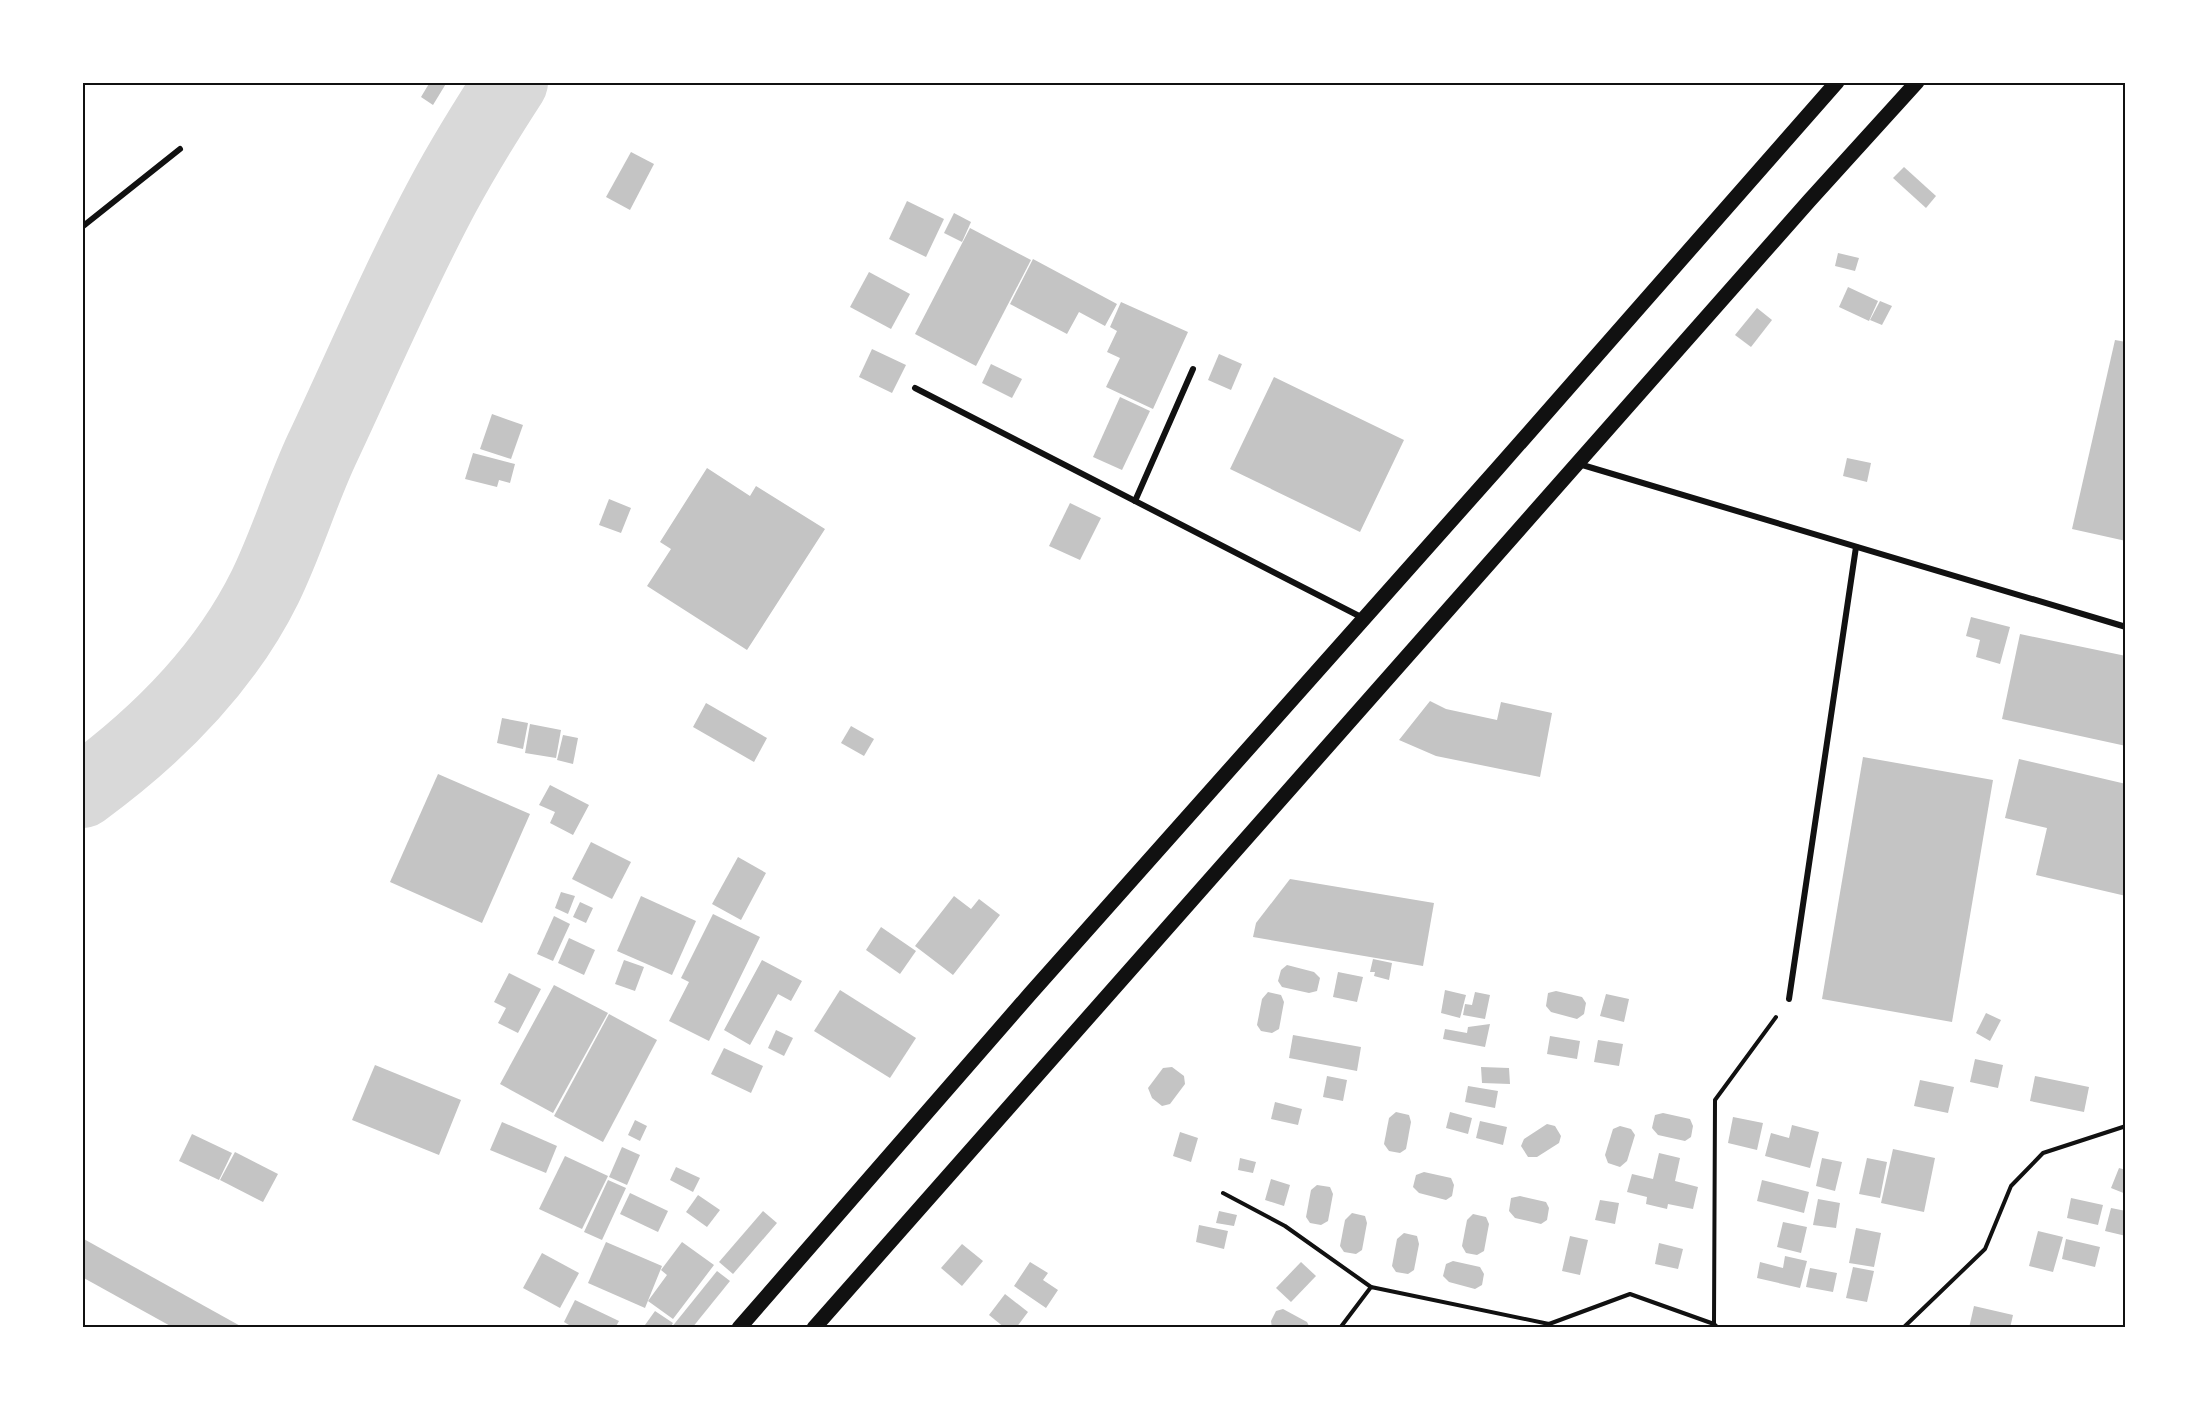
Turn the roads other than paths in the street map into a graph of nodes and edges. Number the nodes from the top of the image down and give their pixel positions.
1 (1837, 82) edge
2 (1917, 82) edge
3 (180, 149) dead end
4 (82, 227) edge
5 (1193, 369) dead end
6 (915, 388) dead end
7 (1579, 464) junction
8 (1135, 501) junction
9 (1856, 546) junction
10 (1363, 618) junction
11 (2126, 627) edge
12 (1789, 999) road end
13 (739, 1328) edge
14 (814, 1328) edge

1 - 10 main road
2 - 7 main road
3 - 4 street
5 - 8 street
6 - 8 street
7 - 9 street
7 - 14 main road
8 - 10 street
9 - 11 street
9 - 12 street
10 - 13 main road

